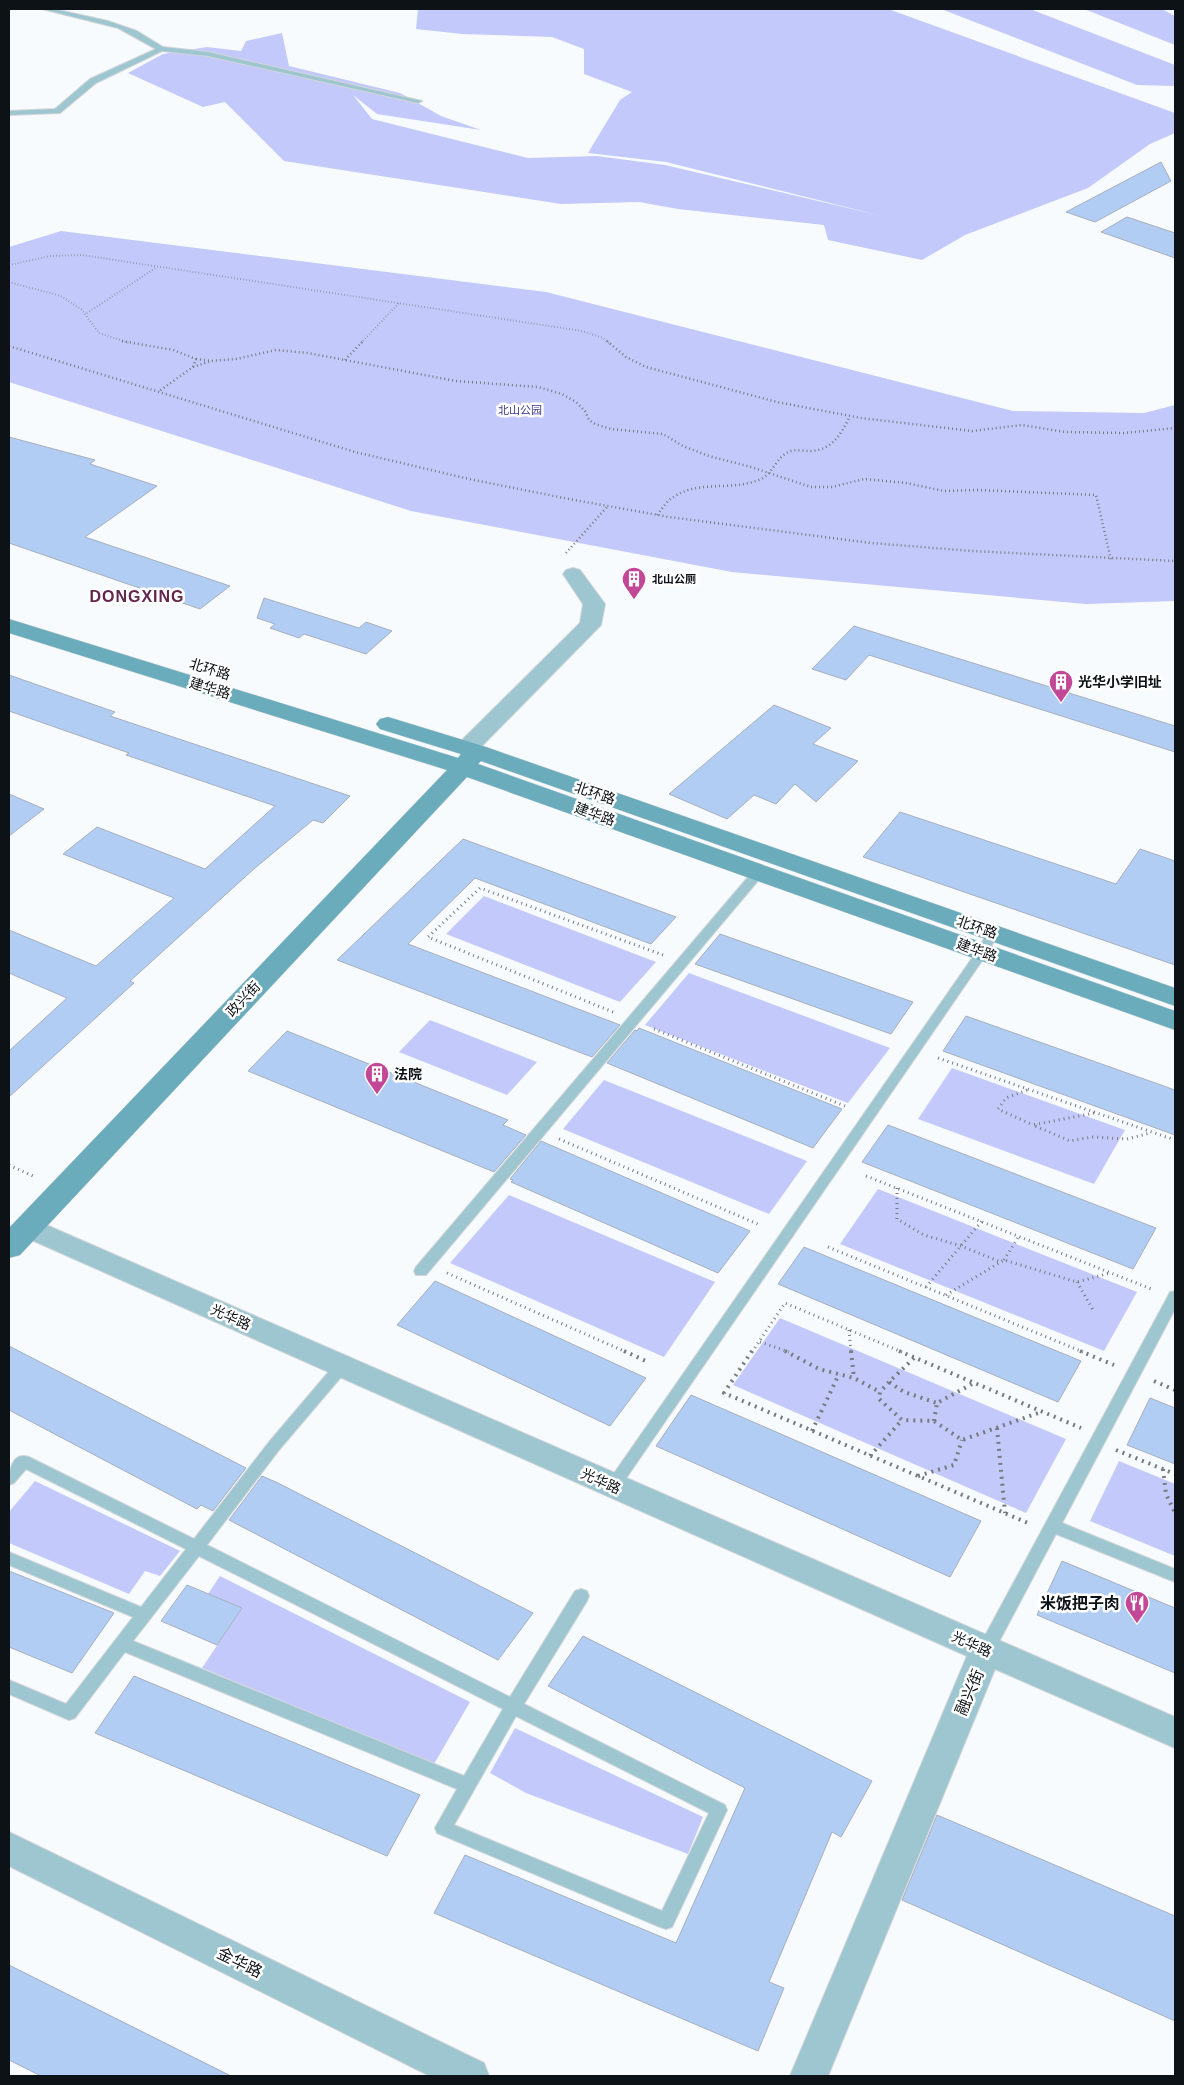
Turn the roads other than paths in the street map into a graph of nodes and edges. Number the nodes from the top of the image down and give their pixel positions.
1 (45, 9) edge
2 (161, 49) junction
3 (418, 101) dead end
4 (9, 113) edge
5 (573, 574) road end
6 (9, 607) edge
7 (9, 626) edge
8 (469, 756) junction
9 (758, 872) junction
10 (988, 943) junction
11 (1175, 997) edge
12 (1175, 1021) edge
13 (19, 1237) edge
14 (424, 1267) road end
15 (1175, 1297) edge
16 (342, 1366) junction
17 (9, 1479) edge
18 (612, 1486) junction
19 (1051, 1529) junction
20 (196, 1547) junction
21 (9, 1558) edge
22 (1175, 1576) edge
23 (582, 1596) dead end
24 (144, 1615) junction
25 (122, 1644) junction
26 (986, 1650) junction
27 (9, 1688) edge
28 (513, 1706) junction
29 (1175, 1733) edge
30 (467, 1785) junction
31 (9, 1848) edge
32 (470, 2076) edge
33 (809, 2076) edge

1 - 2 lane
2 - 3 lane
2 - 4 lane
5 - 8 street
6 - 8 street, 北环路
7 - 8 street, 建华路
8 - 9 street, 建华路
8 - 10 street, 北环路
8 - 13 street, 政兴街
9 - 10 street, 建华路
9 - 14 lane
10 - 11 street, 北环路
10 - 12 street, 建华路
10 - 18 lane
13 - 16 street, 光华路
15 - 19 lane, 融兴街
16 - 18 street, 光华路
16 - 20 lane
17 - 20 lane
18 - 26 street, 光华路
19 - 22 lane
19 - 26 lane, 融兴街
20 - 24 lane
20 - 28 lane
21 - 24 lane
23 - 28 lane
24 - 25 lane
25 - 27 lane
25 - 30 lane
26 - 29 street, 光华路
26 - 33 street, 融兴街
28 - 30 lane
28 - 30 lane
31 - 32 street, 金华路

